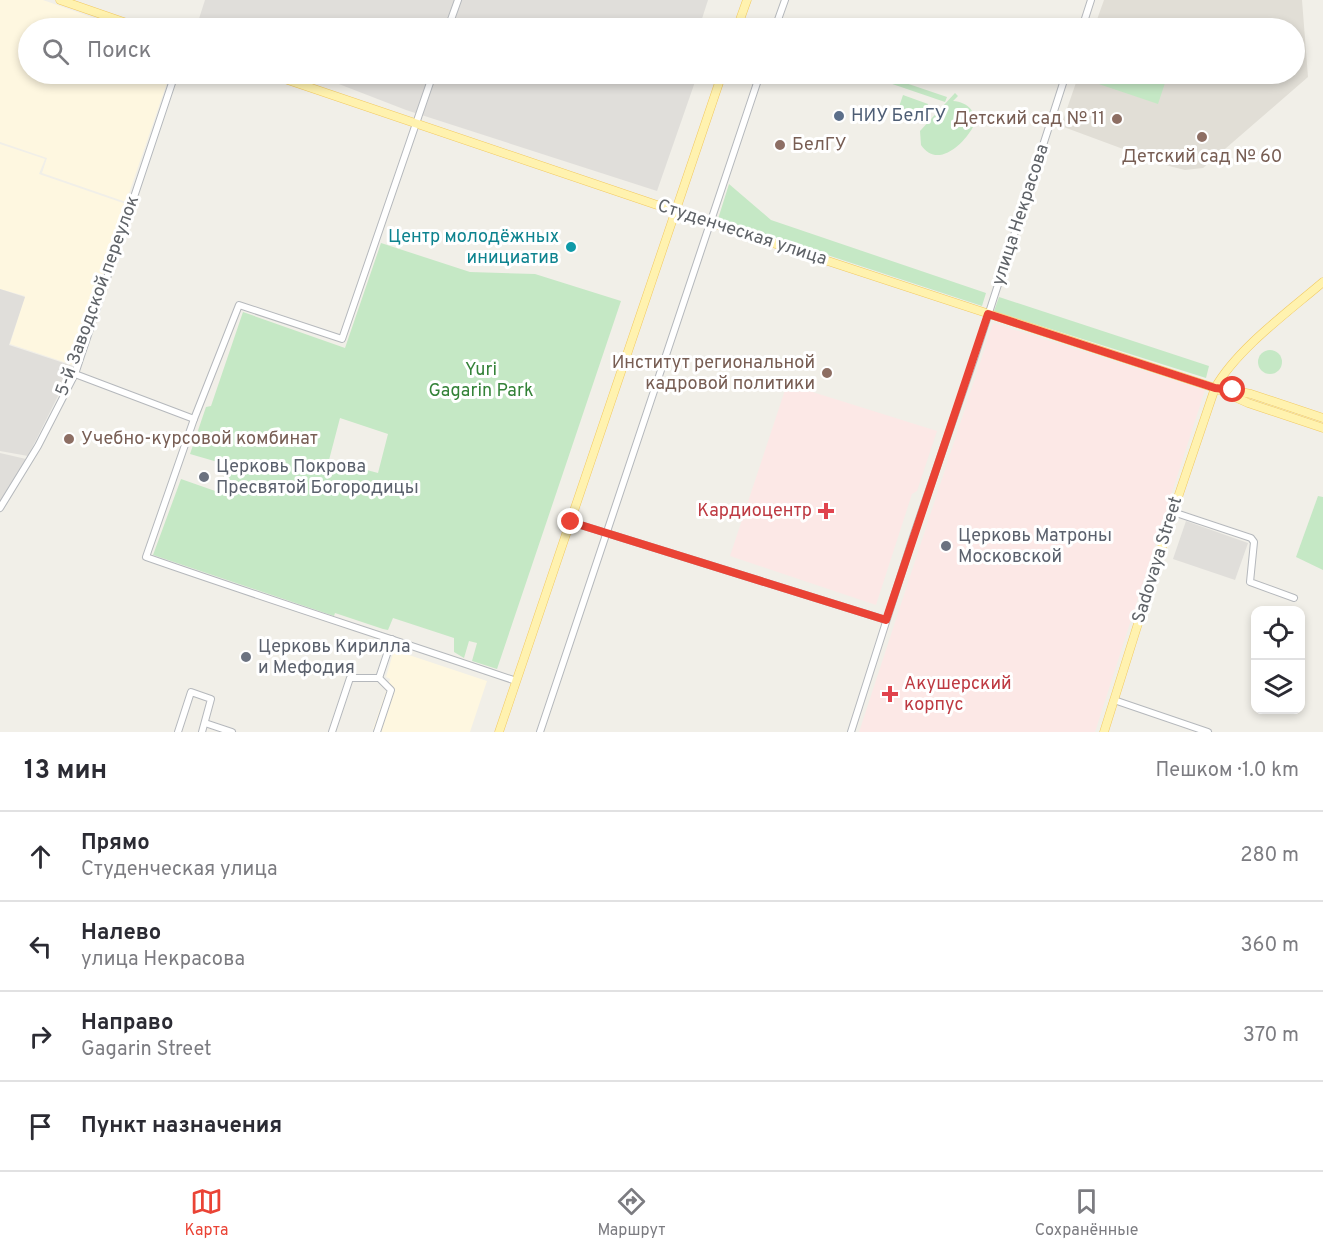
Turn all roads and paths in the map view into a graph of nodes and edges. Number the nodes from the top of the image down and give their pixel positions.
1 (60, 0) edge
2 (458, 0) edge
3 (747, 0) edge
4 (785, 0) edge
5 (1091, 0) edge
6 (112, 18) edge
7 (452, 18) edge
8 (741, 18) edge
9 (779, 18) edge
10 (1085, 18) edge
11 (172, 84) edge
12 (300, 84) edge
13 (430, 84) edge
14 (719, 84) edge
15 (757, 84) edge
16 (1063, 84) edge
17 (417, 123) junction
18 (676, 211) junction
19 (711, 222) junction
20 (1323, 282) edge
21 (988, 314) junction
22 (75, 374) junction
23 (1215, 388) junction
24 (1323, 418) edge
25 (194, 419) junction
26 (1323, 428) edge
27 (0, 508) edge
28 (1173, 512) junction
29 (571, 522) junction
30 (607, 532) junction
31 (1294, 598) dead end
32 (886, 620) junction
33 (392, 639) junction
34 (379, 678) junction
35 (516, 681) junction
36 (1114, 700) junction
37 (205, 723) junction
38 (178, 732) edge
39 (202, 732) edge
40 (232, 732) edge
41 (332, 732) edge
42 (376, 732) edge
43 (499, 732) edge
44 (540, 732) edge
45 (851, 732) edge
46 (1104, 732) edge
47 (1208, 732) edge

1 - 6 main road
2 - 7 street
3 - 8 main road
4 - 9 street
5 - 10 street
11 - 22 street, 5-й Заводской переулок
12 - 17 main road, Студенческая улица
13 - 17 street
14 - 18 main road
15 - 19 street
16 - 21 street, улица Некрасова
17 - 18 main road, Студенческая улица
17 - 25 street
18 - 19 main road, Студенческая улица
18 - 29 main road
19 - 21 main road, Студенческая улица
19 - 30 street
20 - 23 main road, Sadovaya Street
21 - 23 main road, Студенческая улица
21 - 32 street, улица Некрасова
22 - 25 street
22 - 27 street, 5-й Заводской переулок
23 - 24 main road, Студенческая улица
23 - 26 main road, Студенческая улица
23 - 28 main road, Sadovaya Street
25 - 33 street
28 - 31 street
28 - 36 main road, Sadovaya Street
29 - 30 street
29 - 35 main road
30 - 32 street
30 - 44 street
32 - 45 street, улица Некрасова
33 - 34 street
33 - 35 street
34 - 41 street
34 - 42 street
35 - 43 main road
36 - 46 main road, Sadovaya Street
36 - 47 street
37 - 38 street
37 - 39 street
37 - 40 street

